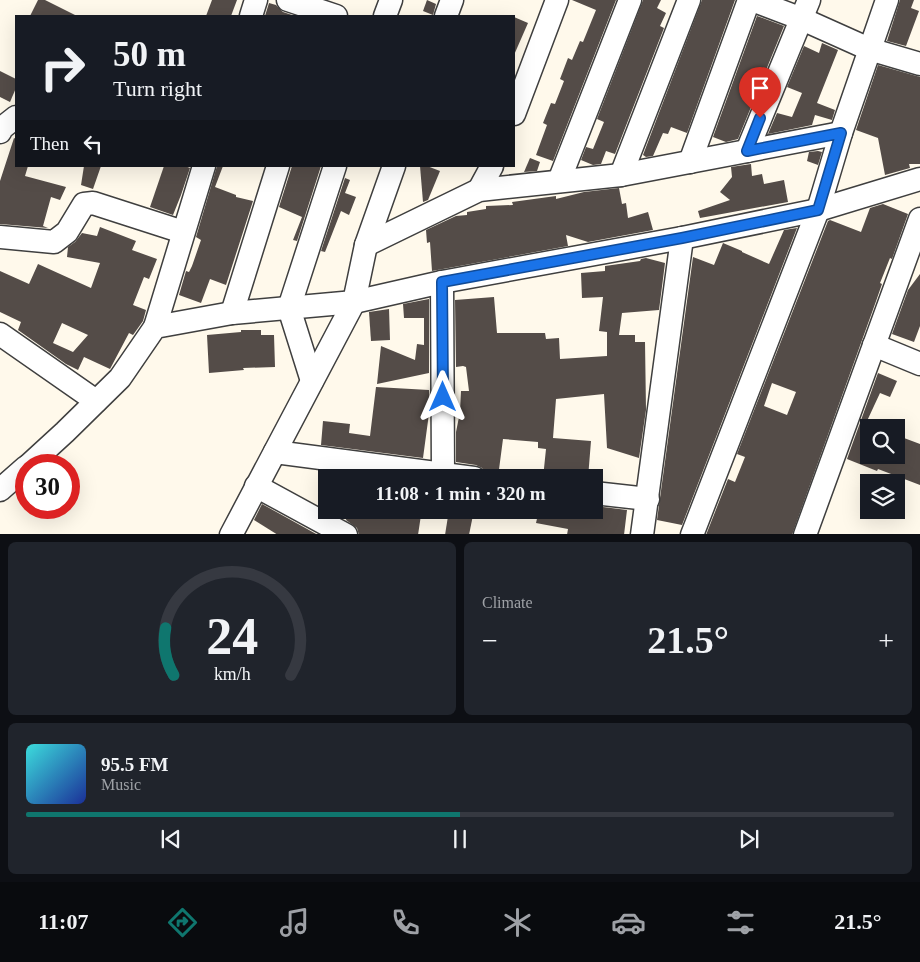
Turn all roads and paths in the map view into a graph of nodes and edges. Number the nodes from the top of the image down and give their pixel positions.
1 (256, 0) edge
2 (288, 0) edge
3 (390, 0) edge
4 (452, 0) edge
5 (557, 0) edge
6 (630, 0) edge
7 (689, 0) edge
8 (750, 0) edge
9 (887, 0) edge
10 (806, 9) edge
11 (329, 11) edge
12 (251, 15) edge
13 (385, 15) edge
14 (446, 15) edge
15 (869, 49) junction
16 (920, 64) edge
17 (515, 111) edge
18 (15, 118) edge
19 (0, 132) edge
20 (841, 133) junction
21 (747, 151) junction
22 (690, 162) junction
23 (204, 167) edge
24 (278, 167) edge
25 (335, 167) edge
26 (394, 167) edge
27 (491, 167) edge
28 (621, 175) junction
29 (920, 179) edge
30 (559, 181) junction
31 (479, 190) junction
32 (818, 210) junction
33 (920, 219) edge
34 (183, 232) junction
35 (0, 237) edge
36 (682, 238) junction
37 (366, 245) junction
38 (442, 282) junction
39 (354, 302) junction
40 (289, 308) junction
41 (232, 313) junction
42 (155, 327) junction
43 (0, 334) edge
44 (874, 346) junction
45 (920, 364) edge
46 (312, 381) junction
47 (96, 401) junction
48 (275, 452) junction
49 (40, 454) edge
50 (405, 469) edge
51 (443, 469) edge
52 (15, 477) edge
53 (256, 486) junction
54 (0, 490) edge
55 (603, 494) edge
56 (648, 499) junction
57 (231, 534) edge
58 (346, 534) edge
59 (642, 534) edge
60 (692, 534) edge
61 (805, 534) edge

1 - 12 street
2 - 11 street
3 - 13 street
4 - 14 street
5 - 17 street
6 - 30 street
7 - 28 street
8 - 10 street
8 - 22 street
9 - 15 street
10 - 15 street
10 - 21 street
15 - 16 street
15 - 20 street
18 - 19 street
20 - 21 street
20 - 32 street
21 - 22 street
22 - 28 street
23 - 34 street
24 - 41 street
25 - 40 street
26 - 37 street
27 - 31 street
28 - 30 street
29 - 32 street
30 - 31 street
31 - 37 street
32 - 36 street
32 - 60 street
33 - 44 street
34 - 35 street
34 - 42 street
36 - 38 street
36 - 56 street
37 - 39 street
38 - 39 street
38 - 51 street
39 - 40 street
39 - 46 street
40 - 41 street
40 - 46 street
41 - 42 street
42 - 47 street
43 - 47 street
44 - 45 street
44 - 61 street
46 - 48 street
47 - 49 street
48 - 50 street
48 - 53 street
52 - 54 street
53 - 57 street
53 - 58 street
55 - 56 street
56 - 59 street

